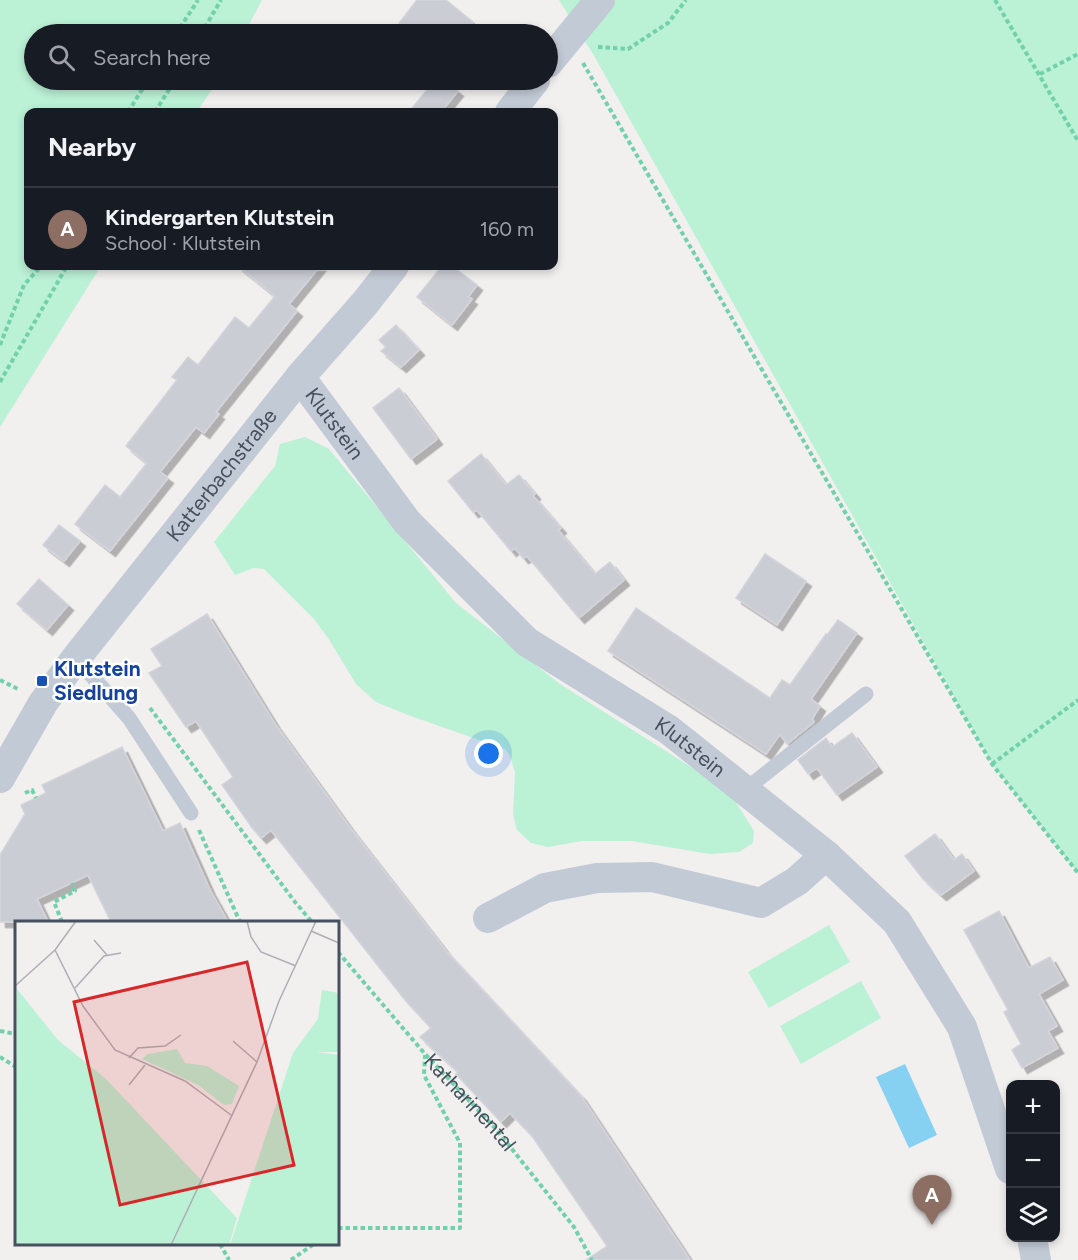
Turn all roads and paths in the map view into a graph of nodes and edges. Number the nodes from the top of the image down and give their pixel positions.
1 (198, 0) edge
2 (221, 0) edge
3 (600, 0) edge
4 (686, 0) edge
5 (995, 0) edge
6 (182, 24) edge
7 (207, 24) edge
8 (562, 50) edge
9 (1078, 54) edge
10 (1040, 74) junction
11 (142, 90) edge
12 (169, 90) edge
13 (527, 90) edge
14 (130, 108) edge
15 (158, 108) edge
16 (513, 108) edge
17 (1078, 141) edge
18 (37, 270) edge
19 (65, 270) edge
20 (391, 270) edge
21 (0, 345) edge
22 (300, 377) junction
23 (0, 382) edge
24 (76, 658) junction
25 (866, 694) dead end
26 (1078, 700) edge
27 (129, 718) junction
28 (992, 764) junction
29 (0, 778) edge
30 (32, 790) dead end
31 (745, 790) junction
32 (36, 798) dead end
33 (191, 813) joint
34 (826, 855) junction
35 (1078, 873) edge
36 (72, 883) dead end
37 (488, 918) dead end
38 (62, 921) edge
39 (240, 921) edge
40 (311, 921) edge
41 (339, 953) edge
42 (0, 1031) edge
43 (15, 1034) edge
44 (425, 1054) junction
45 (0, 1058) edge
46 (15, 1066) edge
47 (1006, 1154) edge
48 (339, 1228) edge
49 (1033, 1242) edge
50 (221, 1245) edge
51 (313, 1245) edge
52 (229, 1260) edge
53 (291, 1260) edge
54 (592, 1260) edge
55 (1036, 1260) edge

1 - 6 path
2 - 7 path
3 - 8 street
4 - 8 path
5 - 10 path
8 - 28 path
9 - 10 path
10 - 17 path
11 - 14 path
12 - 15 path
13 - 16 street
18 - 21 path
19 - 23 path
20 - 22 street, Katterbachstraße
22 - 24 street, Katterbachstraße
22 - 31 street, Klutstein
24 - 27 lane
24 - 29 street, Katterbachstraße
25 - 31 lane
26 - 28 path
27 - 33 lane
27 - 40 path
28 - 35 path
30 - 32 path
31 - 34 street, Klutstein
33 - 39 path
34 - 37 street
34 - 47 street, Klutstein
36 - 38 path
41 - 44 path, Katharinental
42 - 43 path
44 - 48 path
44 - 54 path, Katharinental
45 - 46 path
49 - 55 street
50 - 52 path
51 - 53 path

